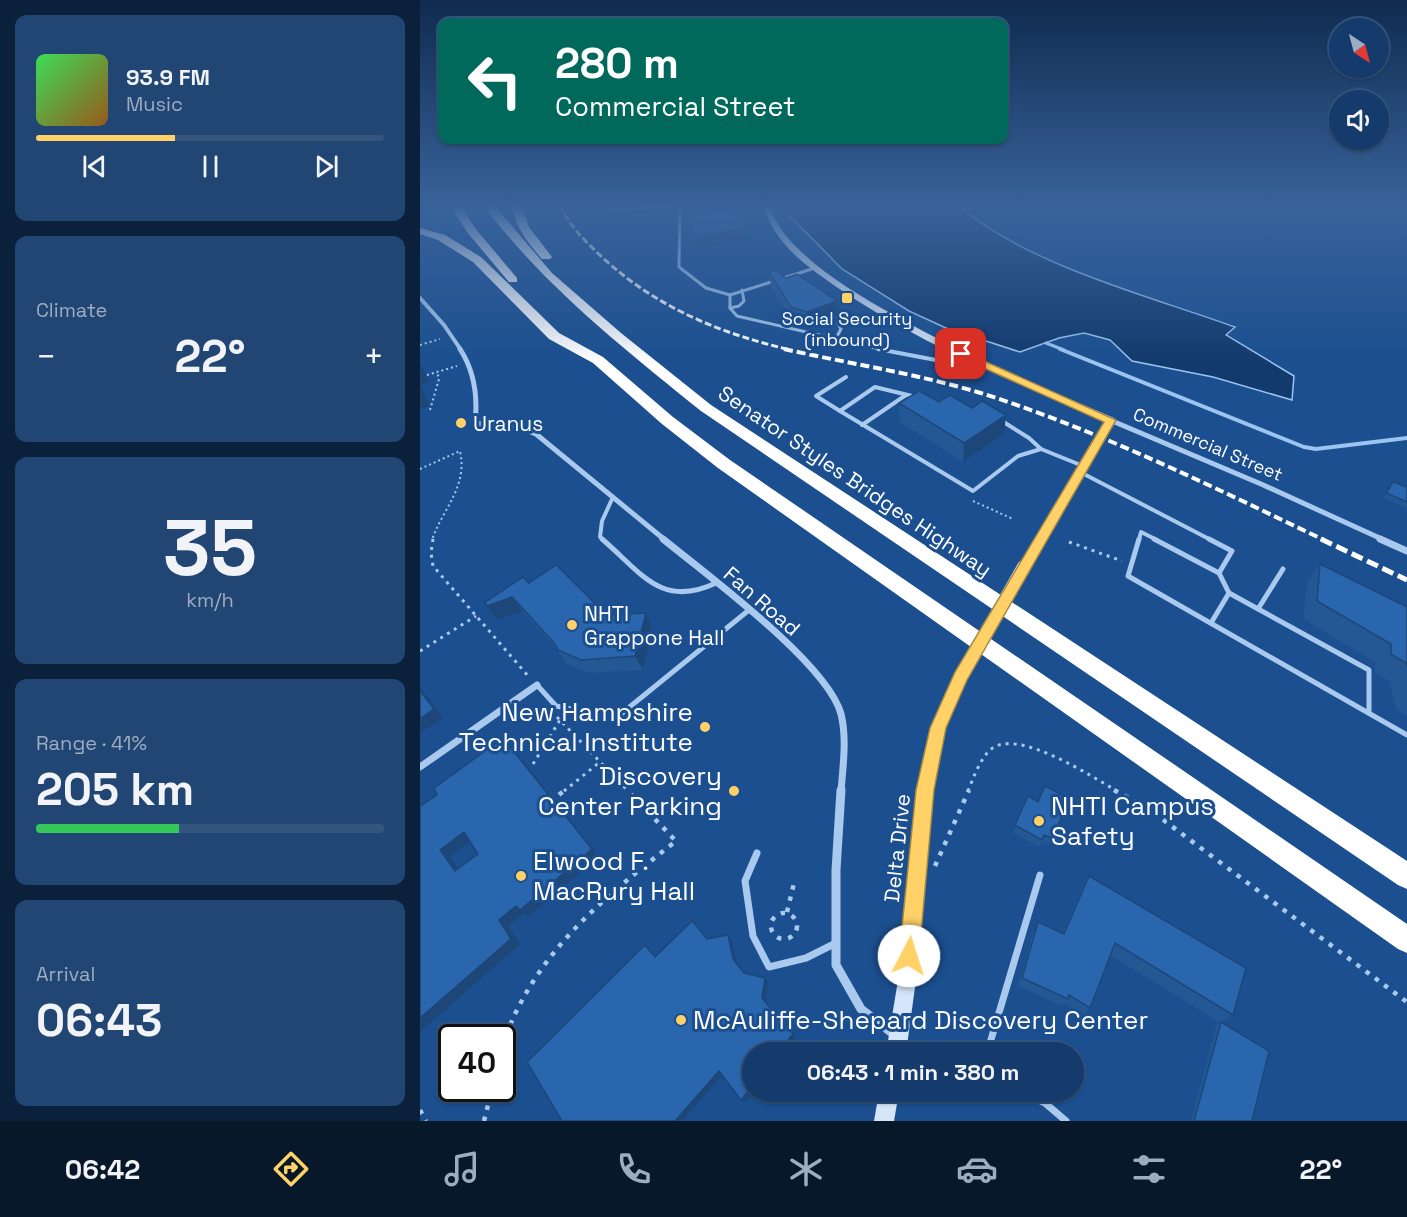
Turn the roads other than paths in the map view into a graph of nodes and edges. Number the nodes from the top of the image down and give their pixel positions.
1 (475, 257) edge
2 (494, 257) edge
3 (533, 257) edge
4 (547, 257) edge
5 (679, 257) edge
6 (806, 257) edge
7 (816, 267) junction
8 (742, 290) junction
9 (730, 295) junction
10 (420, 298) edge
11 (579, 302) junction
12 (730, 308) junction
13 (838, 323) dead end
14 (836, 340) junction
15 (590, 354) junction
16 (961, 354) junction
17 (846, 376) dead end
18 (906, 395) junction
19 (917, 397) edge
20 (840, 411) junction
21 (997, 418) edge
22 (1110, 420) junction
23 (862, 425) junction
24 (1041, 449) junction
25 (1081, 469) junction
26 (614, 497) junction
27 (1407, 551) edge
28 (1283, 569) dead end
29 (1219, 573) junction
30 (716, 583) junction
31 (1229, 593) junction
32 (1258, 609) junction
33 (749, 610) junction
34 (1211, 623) junction
35 (537, 685) joint
36 (1368, 713) junction
37 (1407, 735) edge
38 (420, 767) edge
39 (757, 853) dead end
40 (1040, 875) dead end
41 (1407, 876) edge
42 (1407, 940) edge
43 (836, 942) junction
44 (893, 1042) edge
45 (898, 1042) edge
46 (990, 1042) edge
47 (887, 1102) edge
48 (1043, 1102) edge
49 (884, 1121) edge
50 (1066, 1121) edge

1 - 15 highway
2 - 15 highway
3 - 11 highway, Senator Styles Bridges Highway
4 - 11 highway
5 - 9 lane
6 - 7 street, Commercial Street
7 - 8 lane
7 - 16 street, Commercial Street
8 - 9 lane
8 - 12 lane
9 - 12 lane
10 - 26 street, Fan Road
11 - 41 highway, Senator Styles Bridges Highway
12 - 14 lane
13 - 14 lane
14 - 16 lane
15 - 42 highway
16 - 22 street, Commercial Street
17 - 20 lane
18 - 19 lane
18 - 20 lane
18 - 23 lane
20 - 23 lane
21 - 24 lane
22 - 25 street, Delta Drive
22 - 27 street, Commercial Street
23 - 24 lane
24 - 25 lane
25 - 29 lane
25 - 45 street, Delta Drive, bridge
26 - 30 street, Fan Road
26 - 30 lane
28 - 32 lane
29 - 31 lane
29 - 34 lane
30 - 33 street, Fan Road
31 - 32 lane
31 - 34 lane
32 - 36 lane
33 - 35 lane
33 - 43 street, Fan Road
34 - 36 lane
35 - 38 street
36 - 37 lane
39 - 43 lane
40 - 46 lane
43 - 44 street, Fan Road
47 - 49 street
48 - 50 lane

